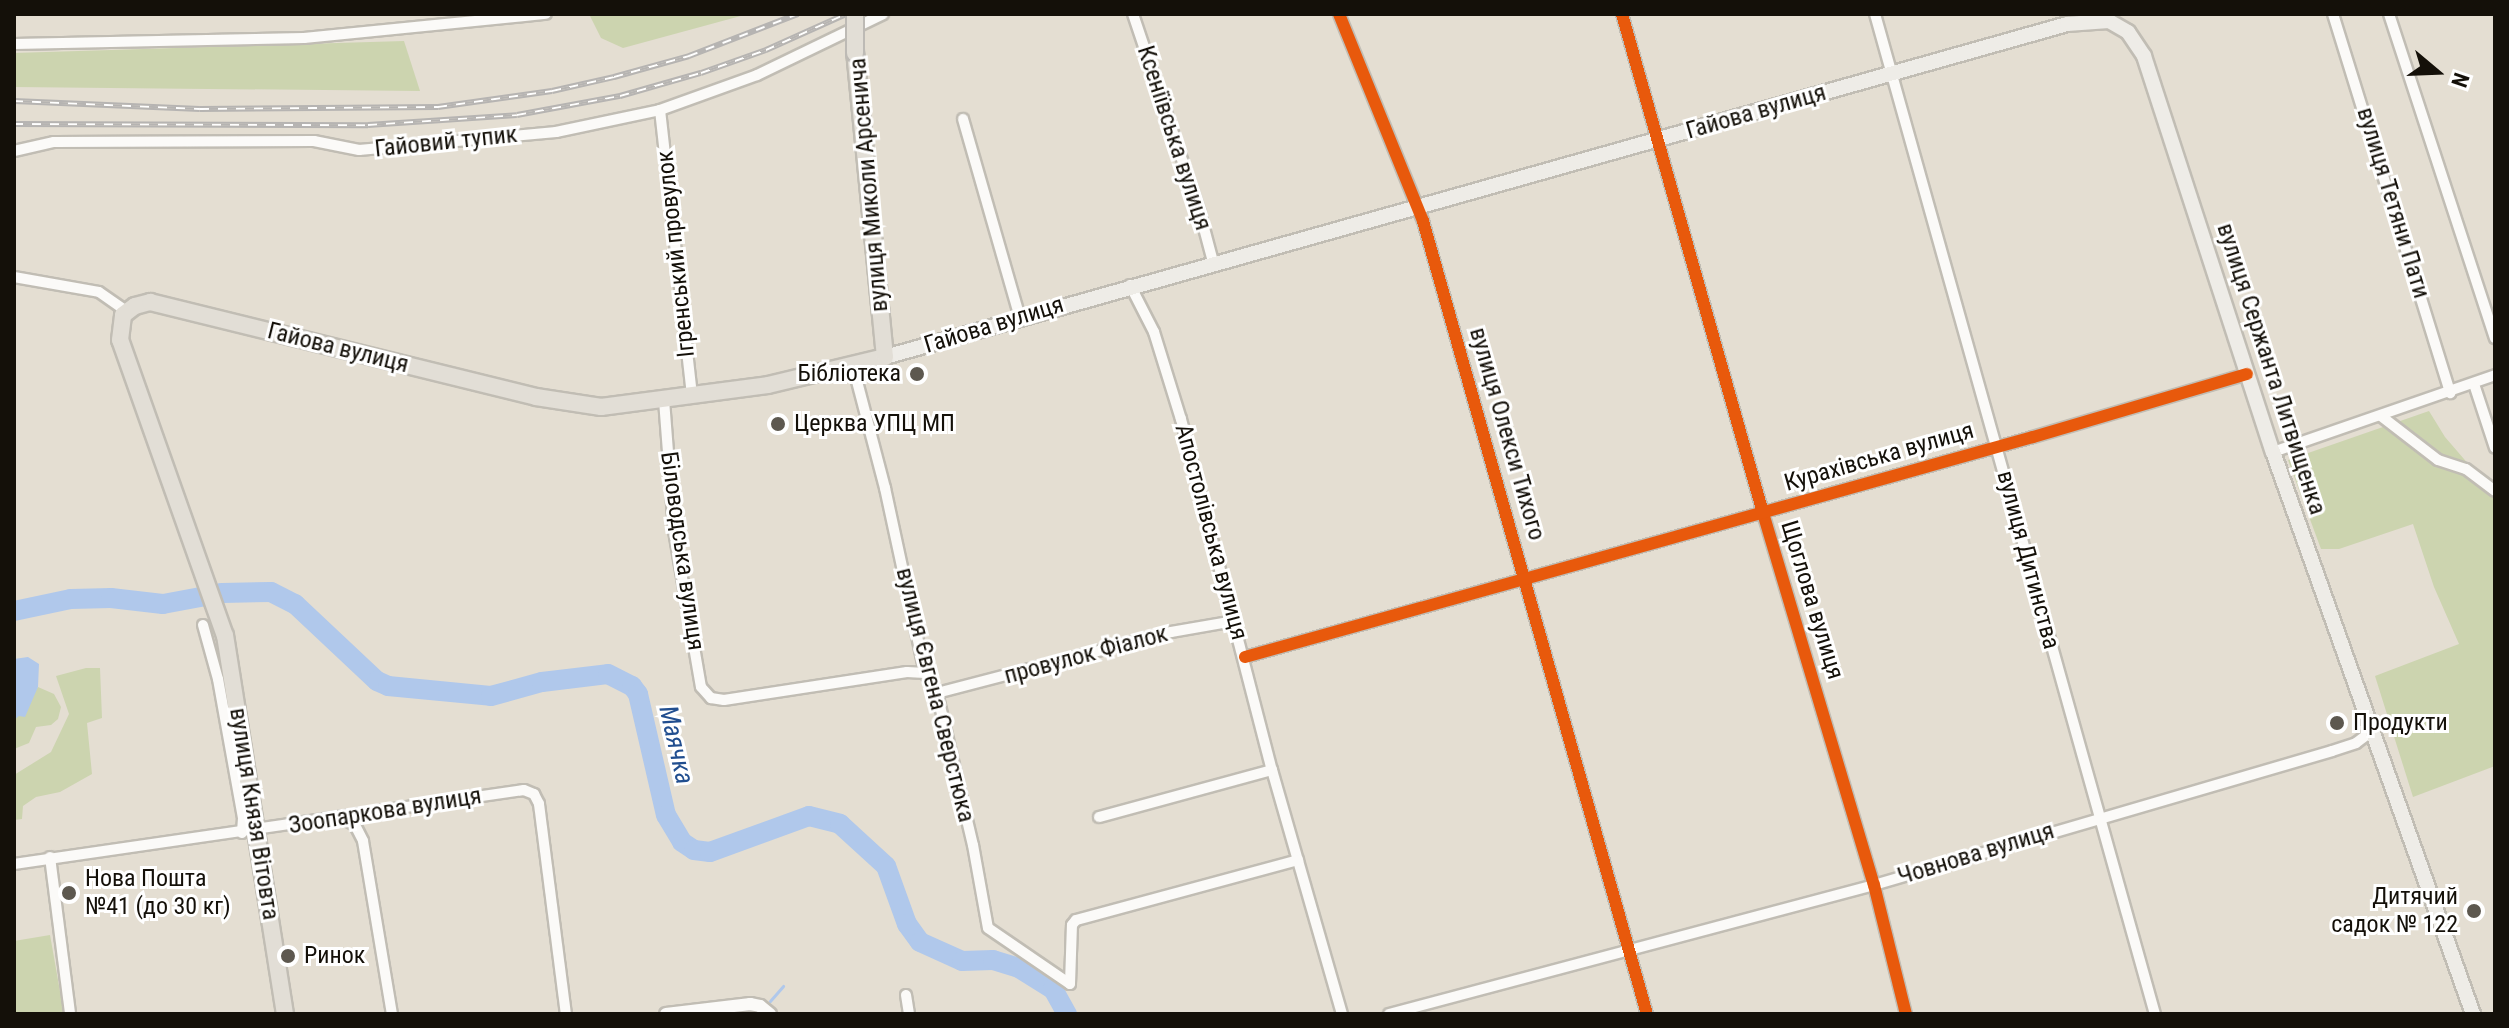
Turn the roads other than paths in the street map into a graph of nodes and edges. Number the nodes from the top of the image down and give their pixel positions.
1 (546, 14) edge
2 (883, 14) edge
3 (1133, 14) edge
4 (1339, 14) edge
5 (1622, 14) edge
6 (1875, 14) edge
7 (2333, 14) edge
8 (2389, 14) edge
9 (858, 20) edge
10 (2120, 20) edge
11 (14, 44) edge
12 (1892, 75) junction
13 (660, 110) junction
14 (963, 119) dead end
15 (1658, 139) junction
16 (14, 151) edge
17 (1418, 205) junction
18 (1213, 262) junction
19 (14, 277) edge
20 (1130, 285) junction
21 (126, 311) junction
22 (1020, 318) junction
23 (2495, 338) edge
24 (885, 357) junction
25 (853, 366) junction
26 (2247, 374) junction
27 (2495, 375) edge
28 (2474, 384) junction
29 (2450, 393) junction
30 (692, 397) junction
31 (664, 400) junction
32 (2381, 416) junction
33 (1997, 445) junction
34 (2495, 448) edge
35 (2273, 452) junction
36 (2495, 491) edge
37 (1763, 513) junction
38 (1525, 578) junction
39 (1235, 621) junction
40 (203, 625) dead end
41 (1245, 657) junction
42 (925, 673) junction
43 (937, 693) junction
44 (2372, 731) junction
45 (1272, 770) junction
46 (341, 817) junction
47 (1099, 817) dead end
48 (2098, 817) junction
49 (248, 832) junction
50 (50, 857) junction
51 (1298, 860) junction
52 (14, 864) edge
53 (1874, 885) junction
54 (1629, 950) junction
55 (906, 995) dead end
56 (768, 1012) edge
57 (70, 1014) edge
58 (285, 1014) edge
59 (392, 1014) edge
60 (566, 1014) edge
61 (666, 1014) edge
62 (909, 1014) edge
63 (1342, 1014) edge
64 (1389, 1014) edge
65 (1647, 1014) edge
66 (1906, 1014) edge
67 (2155, 1014) edge
68 (2473, 1014) edge

1 - 11 street
2 - 9 street, Гайовий тупик
3 - 18 street, Ксеніївська вулиця
4 - 17 street, вулиця Олекси Тихого
5 - 15 street, Щоглова вулиця
6 - 12 street, вулиця Дитинства
7 - 29 street, вулиця Тетяни Пати
8 - 23 street
9 - 13 street, Гайовий тупик
9 - 24 main road, вулиця Миколи Арсенича, bridge
10 - 12 main road, Гайова вулиця
10 - 26 main road, вулиця Сержанта Литвищенка
12 - 15 main road, Гайова вулиця
12 - 33 street, вулиця Дитинства
13 - 16 street, Гайовий тупик
13 - 30 street, Ігренський провулок
14 - 22 street
15 - 17 main road, Гайова вулиця
15 - 37 street, Щоглова вулиця
17 - 18 main road, Гайова вулиця
17 - 38 street, вулиця Олекси Тихого
18 - 20 main road, Гайова вулиця
19 - 21 street
20 - 22 main road, Гайова вулиця
20 - 39 street, Апостолівська вулиця
21 - 31 main road, Гайова вулиця
21 - 49 main road, вулиця Князя Вітовта
22 - 24 main road, Гайова вулиця
24 - 25 main road, Гайова вулиця
25 - 30 main road, Гайова вулиця
25 - 42 street, вулиця Євгена Сверстюка
26 - 33 street, Курахівська вулиця
26 - 35 main road, вулиця Сержанта Литвищенка
27 - 28 street
28 - 29 street
28 - 34 street
29 - 32 street
30 - 31 main road, Гайова вулиця
31 - 42 street, Біловодська вулиця
32 - 35 street
32 - 36 street
33 - 37 street, Курахівська вулиця
33 - 48 street, вулиця Дитинства
35 - 44 main road, вулиця Сержанта Литвищенка
37 - 38 street, Курахівська вулиця
37 - 53 street, Щоглова вулиця
38 - 41 street, Курахівська вулиця
38 - 54 street, вулиця Олекси Тихого
39 - 41 street, Апостолівська вулиця
39 - 43 street, провулок Фіалок
40 - 49 street
41 - 45 street, Апостолівська вулиця
42 - 43 street, вулиця Євгена Сверстюка
43 - 51 street, вулиця Євгена Сверстюка
44 - 48 street, Човнова вулиця
44 - 68 main road, вулиця Сержанта Литвищенка
45 - 47 street
45 - 51 street, Апостолівська вулиця
46 - 49 street, Зоопаркова вулиця
46 - 59 street
46 - 60 street, Зоопаркова вулиця
48 - 53 street, Човнова вулиця
48 - 67 street, вулиця Дитинства
49 - 50 street, Зоопаркова вулиця
49 - 58 main road, вулиця Князя Вітовта
50 - 52 street, Зоопаркова вулиця
50 - 57 street
51 - 63 street, Апостолівська вулиця
53 - 54 street, Човнова вулиця
53 - 66 street, Щоглова вулиця
54 - 64 street, Човнова вулиця
54 - 65 street, вулиця Олекси Тихого
55 - 62 street
56 - 61 street

